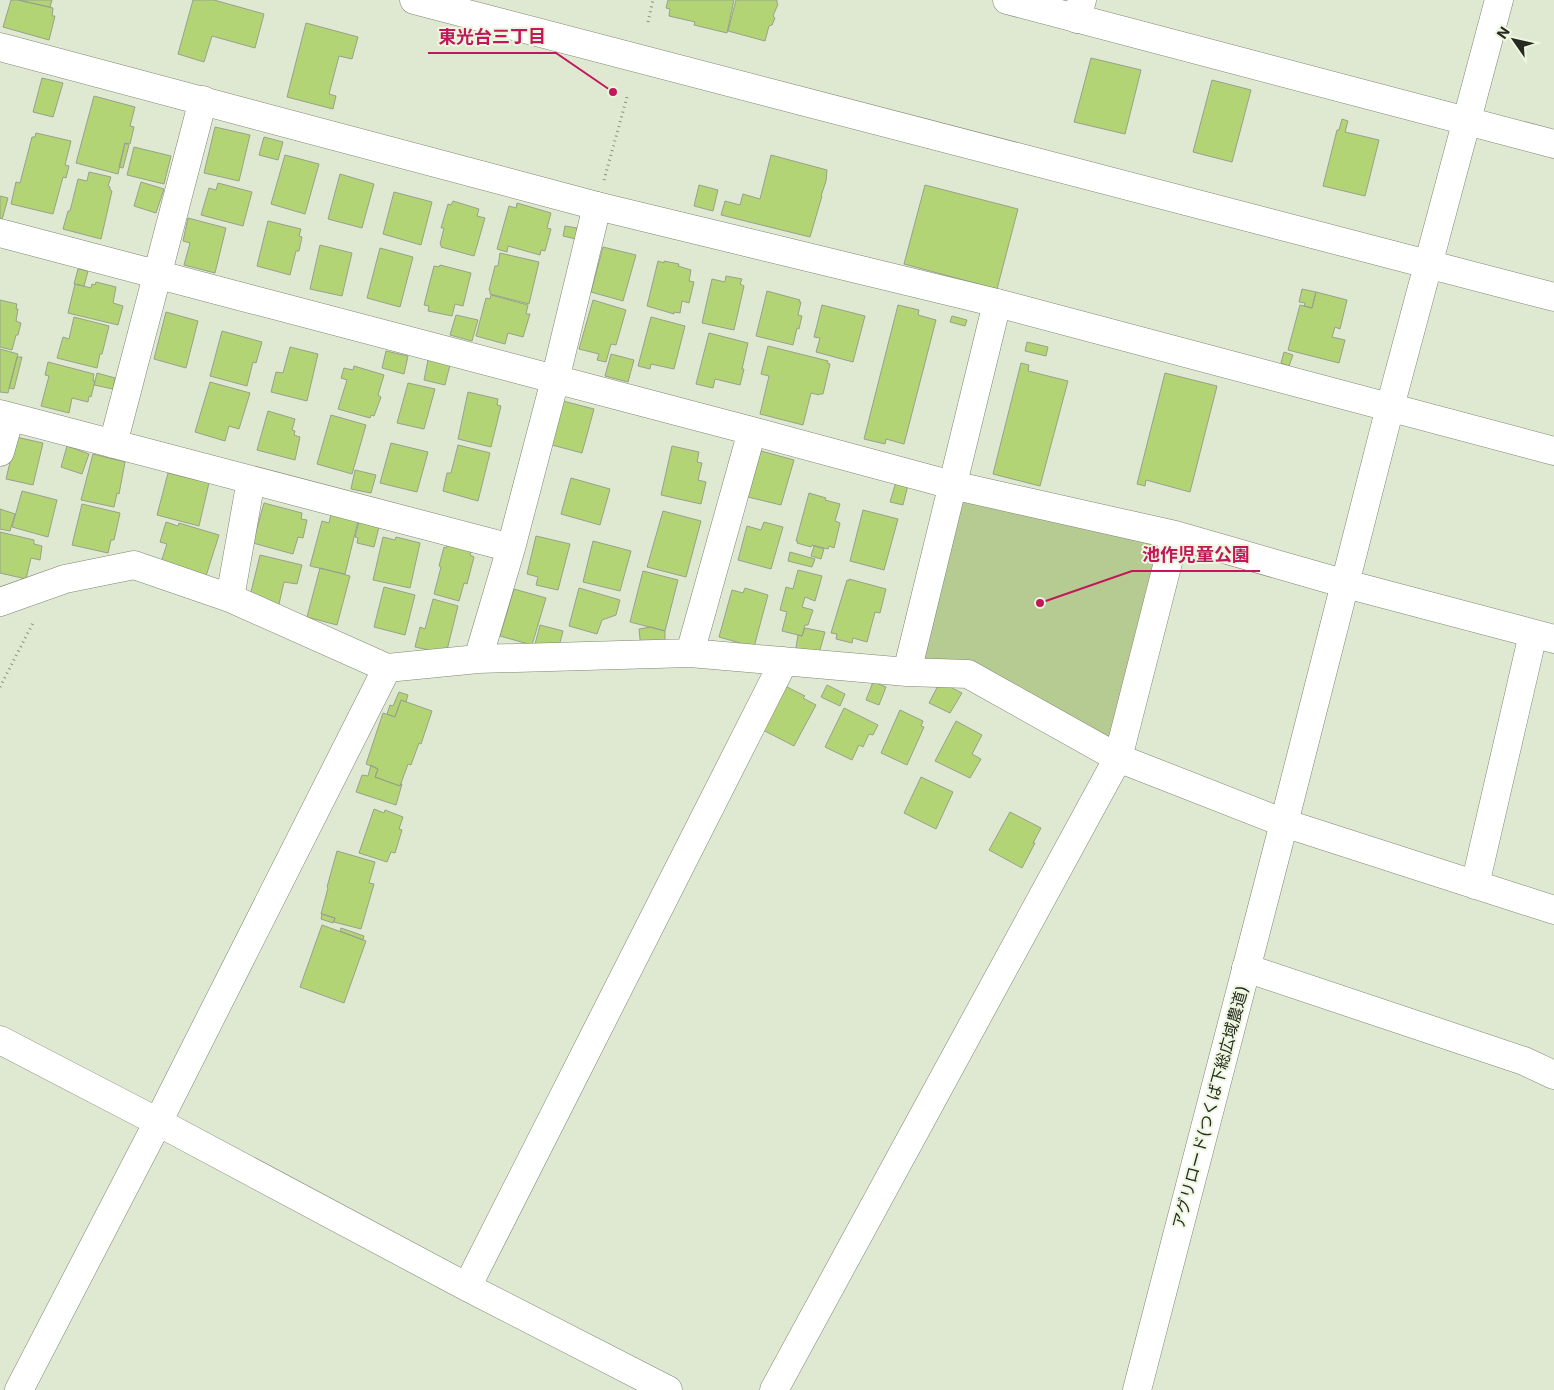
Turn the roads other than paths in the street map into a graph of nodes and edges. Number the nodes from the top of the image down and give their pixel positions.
1 (414, 0) edge
2 (1007, 0) edge
3 (1499, 0) edge
4 (1080, 9) edge
5 (0, 47) edge
6 (203, 100) junction
7 (1467, 121) junction
8 (1554, 144) edge
9 (597, 206) junction
10 (0, 233) edge
11 (1429, 265) junction
12 (157, 275) junction
13 (1554, 297) edge
14 (997, 303) junction
15 (555, 380) junction
16 (1390, 407) junction
17 (5, 415) edge
18 (752, 431) junction
19 (113, 444) junction
20 (1554, 451) edge
21 (0, 452) edge
22 (251, 480) junction
23 (952, 485) junction
24 (1175, 535) junction
25 (511, 548) junction
26 (1346, 584) junction
27 (230, 598) junction
28 (0, 602) edge
29 (1543, 636) edge
30 (690, 653) junction
31 (478, 659) junction
32 (784, 661) junction
33 (387, 668) junction
34 (906, 672) junction
35 (1118, 758) junction
36 (1284, 823) junction
37 (1475, 885) junction
38 (1554, 910) edge
39 (1246, 968) junction
40 (0, 1040) edge
41 (1554, 1075) edge
42 (158, 1122) junction
43 (467, 1287) junction
44 (19, 1390) edge
45 (668, 1390) edge
46 (774, 1390) edge
47 (1137, 1390) edge

1 - 11 street
2 - 4 street
3 - 7 street, アグリロード(つくば下総広域農道)
4 - 7 street
5 - 6 street
6 - 9 street
6 - 12 street
7 - 8 street
7 - 11 street, アグリロード(つくば下総広域農道)
9 - 14 street
9 - 15 street
10 - 12 street
11 - 13 street
11 - 16 street, アグリロード(つくば下総広域農道)
12 - 15 street
12 - 19 street
14 - 16 street
14 - 23 street
15 - 18 street
15 - 25 street
16 - 20 street
16 - 26 street, アグリロード(つくば下総広域農道)
17 - 19 street
17 - 21 street
18 - 23 street
18 - 30 street
19 - 22 street
22 - 25 street
22 - 27 street
23 - 24 street
23 - 34 street
24 - 26 street
24 - 35 street
25 - 31 street
26 - 29 street
26 - 36 street, アグリロード(つくば下総広域農道)
27 - 28 street
27 - 33 street
29 - 37 street
30 - 31 street
30 - 32 street
31 - 33 street
32 - 34 street
32 - 43 street
33 - 42 street
34 - 35 street
35 - 36 street
35 - 46 street
36 - 37 street
36 - 39 street, アグリロード(つくば下総広域農道)
37 - 38 street
39 - 41 street
39 - 47 street, アグリロード(つくば下総広域農道)
40 - 42 street
42 - 43 street
42 - 44 street
43 - 45 street

